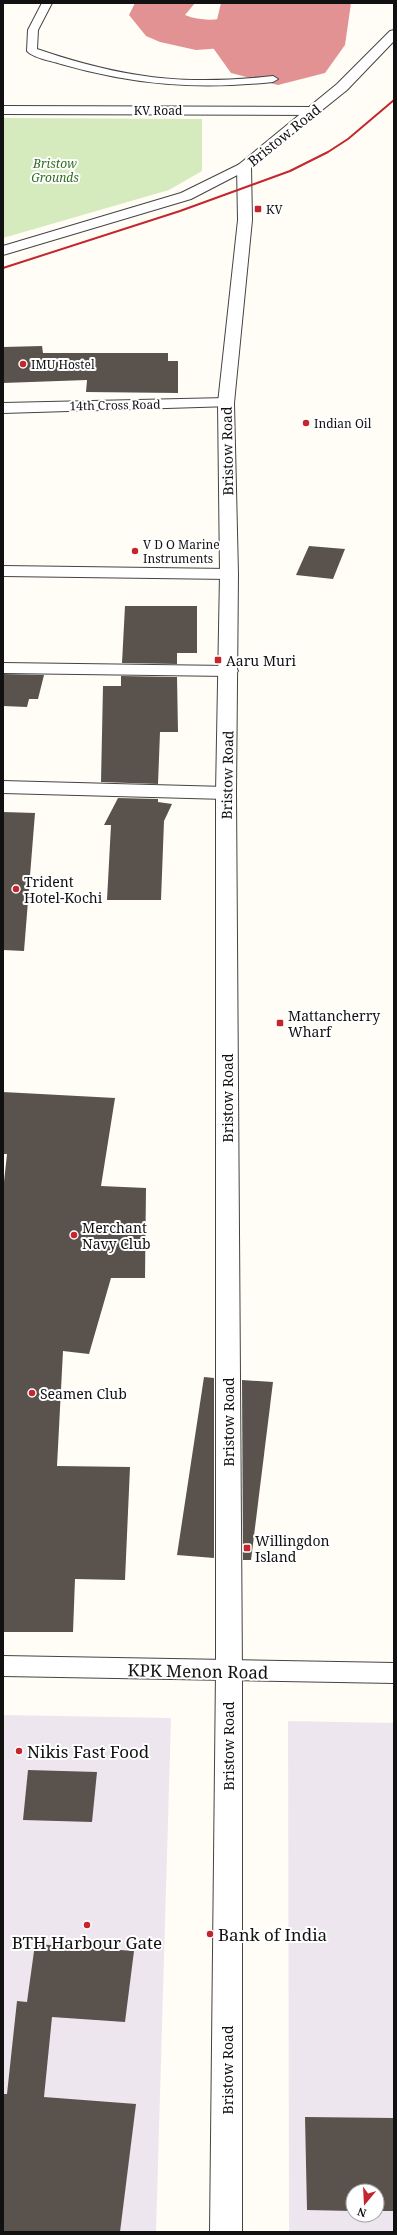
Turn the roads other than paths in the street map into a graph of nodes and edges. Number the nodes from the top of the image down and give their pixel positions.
1 (47, 3) edge
2 (394, 34) edge
3 (273, 79) dead end
4 (3, 110) edge
5 (313, 111) junction
6 (244, 166) junction
7 (3, 251) edge
8 (226, 403) junction
9 (3, 408) edge
10 (3, 571) edge
11 (229, 574) junction
12 (3, 668) edge
13 (229, 670) junction
14 (3, 787) edge
15 (226, 793) junction
16 (3, 1666) edge
17 (229, 1672) junction
18 (394, 1673) edge
19 (226, 2232) edge

1 - 3 lane
2 - 5 street, Bristow Road
4 - 5 street, KV Road
5 - 6 street, Bristow Road
6 - 7 street
6 - 8 street, Bristow Road
8 - 9 street, 14th Cross Road
8 - 11 street, Bristow Road
10 - 11 street
11 - 13 street, Bristow Road
12 - 13 street
13 - 15 street, Bristow Road
14 - 15 street
15 - 17 street, Bristow Road
16 - 17 street, KPK Menon Road
17 - 18 street, KPK Menon Road
17 - 19 street, Bristow Road

